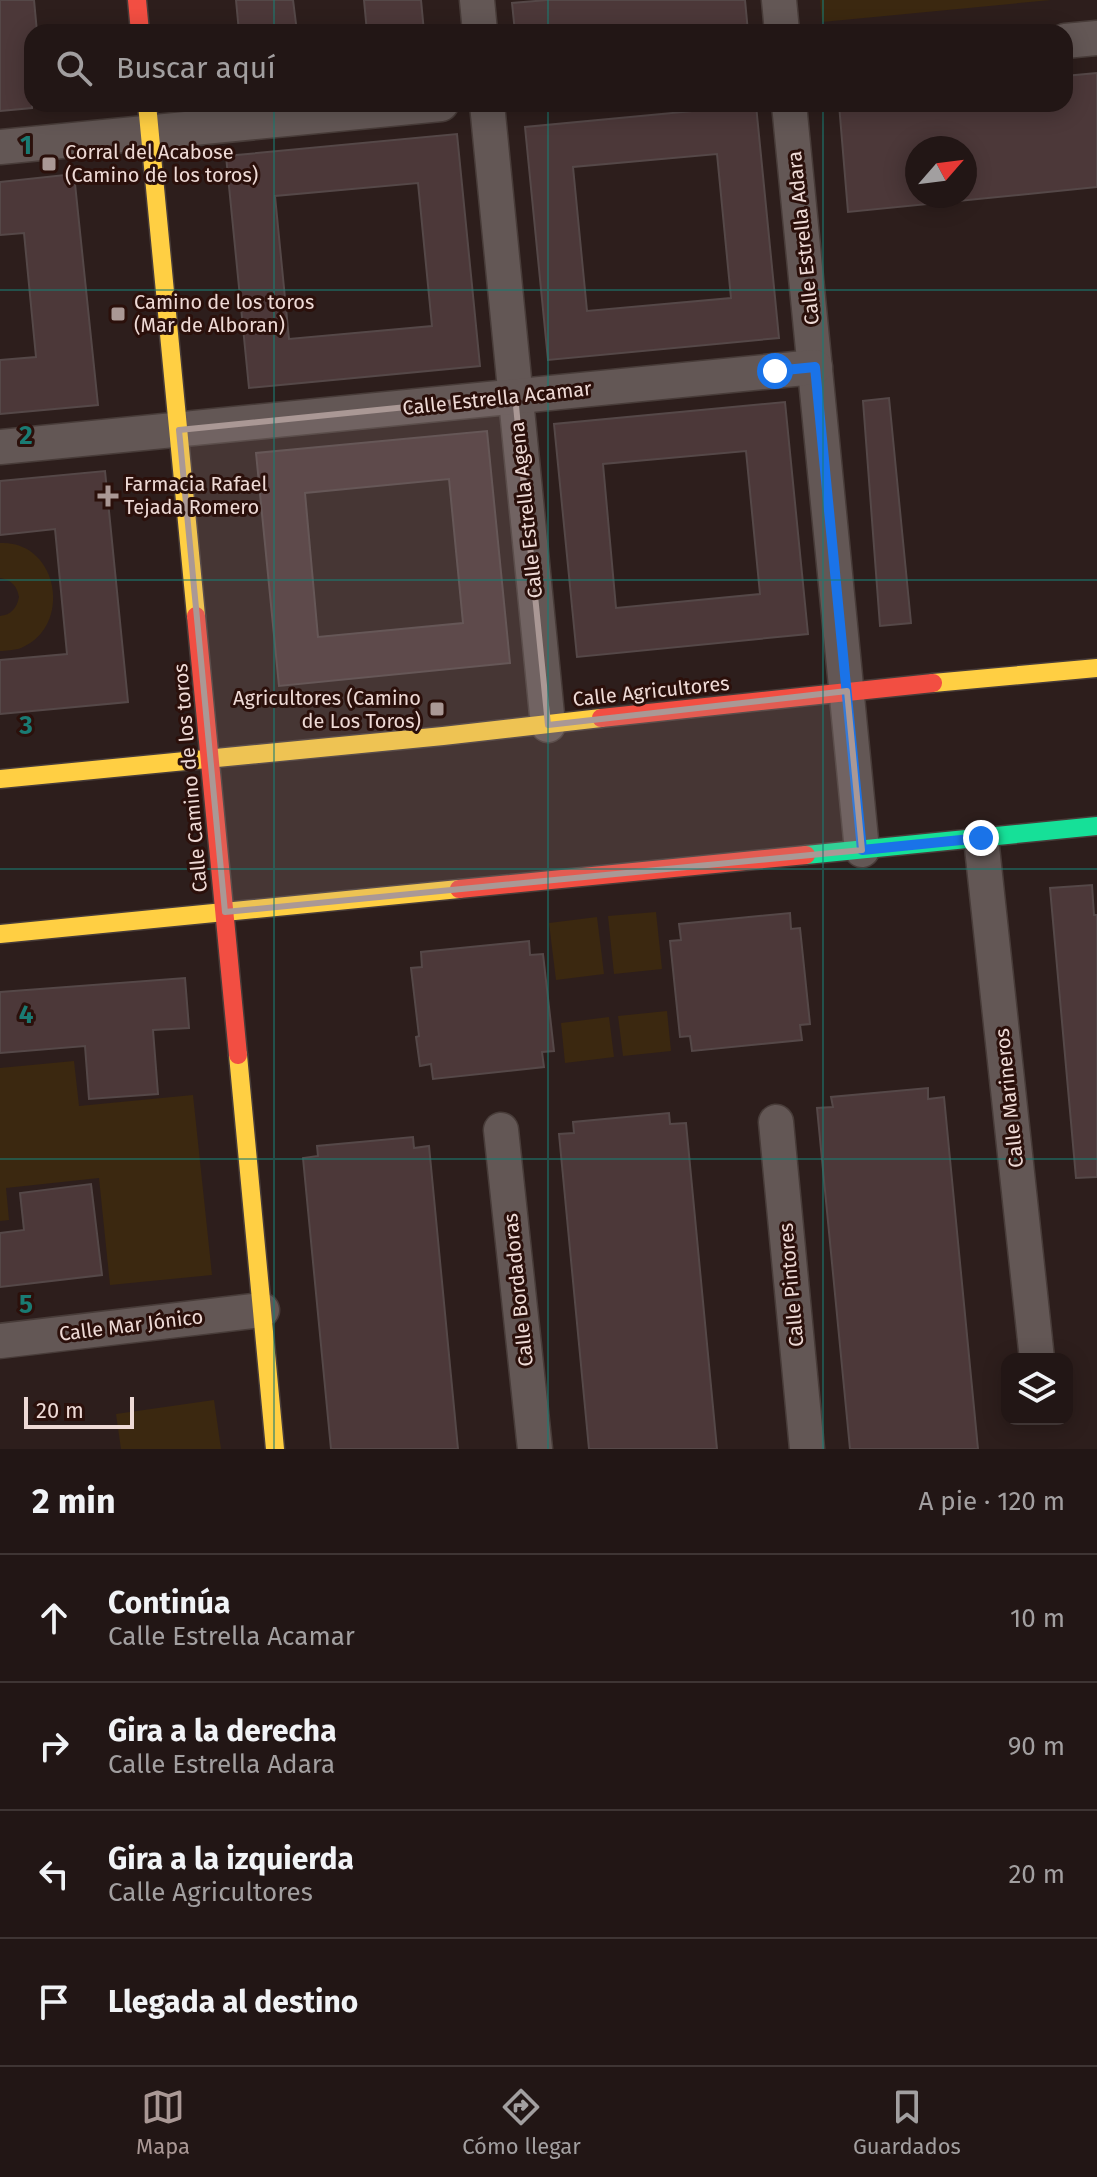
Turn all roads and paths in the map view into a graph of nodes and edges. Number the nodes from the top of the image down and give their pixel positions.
1 (137, 0) edge
2 (477, 0) edge
3 (779, 0) edge
4 (139, 24) edge
5 (479, 24) edge
6 (781, 24) edge
7 (1097, 38) edge
8 (1073, 40) edge
9 (274, 112) edge
10 (488, 112) edge
11 (790, 112) edge
12 (149, 118) edge
13 (0, 147) edge
14 (815, 367) junction
15 (515, 396) junction
16 (179, 430) junction
17 (0, 447) edge
18 (1097, 668) edge
19 (847, 691) junction
20 (548, 725) junction
21 (211, 759) junction
22 (0, 779) edge
23 (1097, 826) edge
24 (981, 838) junction
25 (862, 850) junction
26 (225, 912) junction
27 (0, 934) edge
28 (776, 1122) dead end
29 (501, 1130) dead end
30 (262, 1310) junction
31 (0, 1341) edge
32 (1036, 1353) edge
33 (275, 1449) edge
34 (535, 1449) edge
35 (807, 1449) edge

1 - 4 street
2 - 5 street
3 - 6 street
7 - 8 street
9 - 12 street
10 - 15 street, Calle Estrella Agena
11 - 14 street, Calle Estrella Adara
12 - 13 street
12 - 16 street, Calle Camino de los toros
14 - 15 street, Calle Estrella Acamar
14 - 19 street, Calle Estrella Adara
15 - 16 street, Calle Estrella Acamar
15 - 20 street, Calle Estrella Agena
16 - 17 street, Calle Estrella Acamar
16 - 21 street, Calle Camino de los toros
18 - 19 street, Calle Agricultores
19 - 20 street, Calle Agricultores
19 - 25 street, Calle Estrella Adara
20 - 21 street, Calle Agricultores
21 - 22 street, Calle Agricultores
21 - 26 street, Calle Camino de los toros
23 - 24 street
24 - 25 street
24 - 32 street, Calle Marineros
25 - 26 street
26 - 27 street
26 - 30 street, Calle Camino de los toros
28 - 35 street, Calle Pintores
29 - 34 street, Calle Bordadoras
30 - 31 street, Calle Mar Jónico
30 - 33 street, Calle Camino de los toros

